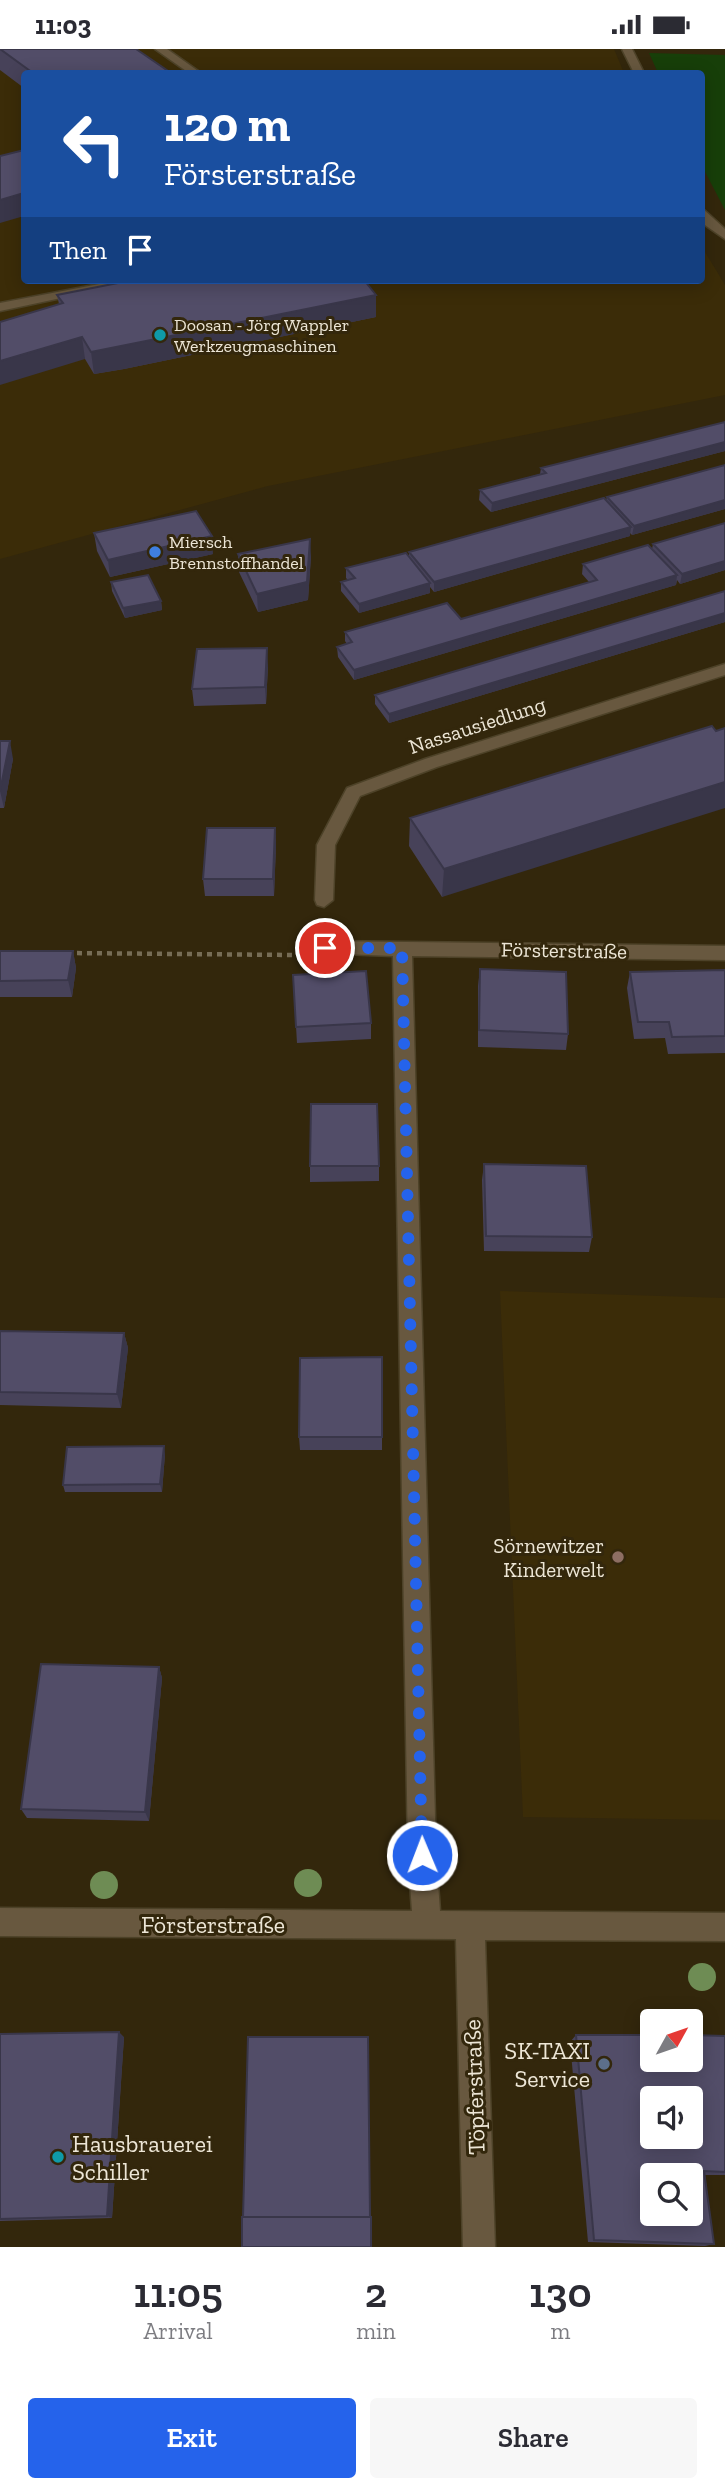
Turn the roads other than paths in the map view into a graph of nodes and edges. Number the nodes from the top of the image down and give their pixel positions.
1 (160, 49) edge
2 (627, 49) edge
3 (192, 70) edge
4 (638, 70) edge
5 (705, 219) edge
6 (725, 235) edge
7 (119, 284) edge
8 (0, 307) edge
9 (725, 669) edge
10 (324, 900) dead end
11 (325, 948) road end
12 (402, 948) junction
13 (725, 953) edge
14 (0, 1922) edge
15 (427, 1926) junction
16 (470, 1926) junction
17 (725, 1927) edge
18 (479, 2247) edge

1 - 3 street
2 - 4 street
5 - 6 street
7 - 8 street
9 - 10 street, Nassausiedlung
11 - 12 street, Försterstraße
12 - 13 street, Försterstraße
12 - 15 street
14 - 15 street, Försterstraße
15 - 16 street, Försterstraße
16 - 17 street, Försterstraße
16 - 18 street, Töpferstraße

